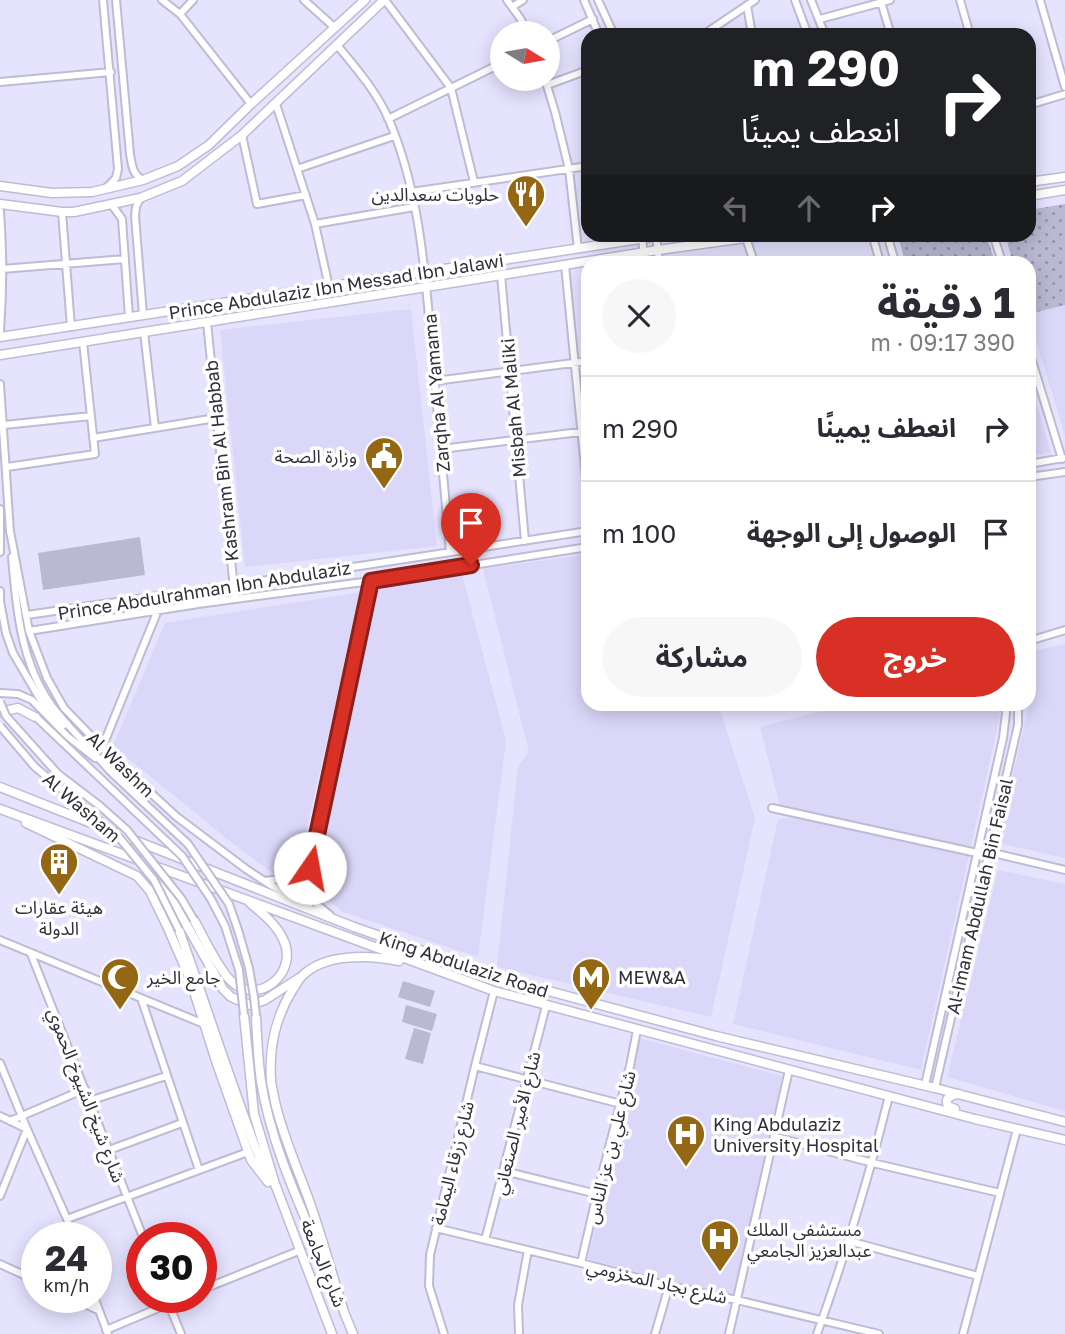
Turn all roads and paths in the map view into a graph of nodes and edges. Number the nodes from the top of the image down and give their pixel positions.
1 (103, 0) edge
2 (116, 0) edge
3 (162, 0) edge
4 (193, 0) edge
5 (304, 0) edge
6 (365, 0) edge
7 (384, 0) edge
8 (507, 0) edge
9 (523, 0) edge
10 (584, 0) edge
11 (598, 0) edge
12 (755, 0) edge
13 (795, 0) edge
14 (811, 0) edge
15 (890, 0) edge
16 (960, 0) edge
17 (1040, 0) edge
18 (881, 2) junction
19 (747, 5) junction
20 (512, 7) junction
21 (180, 14) junction
22 (593, 19) junction
23 (820, 19) junction
24 (522, 21) edge
25 (334, 27) junction
26 (596, 28) edge
27 (611, 28) edge
28 (713, 28) edge
29 (751, 28) edge
30 (805, 28) edge
31 (823, 28) edge
32 (889, 28) edge
33 (968, 28) edge
34 (560, 35) edge
35 (337, 45) junction
36 (490, 69) edge
37 (110, 72) junction
38 (581, 72) edge
39 (560, 78) edge
40 (0, 82) edge
41 (1065, 87) edge
42 (451, 88) junction
43 (549, 91) edge
44 (1065, 94) edge
45 (1036, 103) edge
46 (251, 104) junction
47 (276, 104) junction
48 (388, 119) junction
49 (242, 135) junction
50 (394, 136) junction
51 (130, 154) junction
52 (118, 158) junction
53 (581, 167) edge
54 (297, 169) junction
55 (569, 169) junction
56 (1065, 177) edge
57 (144, 180) junction
58 (1036, 181) edge
59 (474, 182) junction
60 (0, 186) edge
61 (103, 190) junction
62 (1065, 190) edge
63 (411, 192) junction
64 (306, 195) junction
65 (1036, 195) edge
66 (140, 198) junction
67 (0, 204) edge
68 (112, 205) junction
69 (414, 207) junction
70 (62, 212) junction
71 (0, 213) edge
72 (315, 224) junction
73 (136, 225) junction
74 (122, 228) junction
75 (615, 242) edge
76 (657, 242) edge
77 (717, 242) edge
78 (578, 249) junction
79 (658, 250) junction
80 (647, 256) edge
81 (658, 256) edge
82 (125, 259) junction
83 (67, 264) junction
84 (581, 264) edge
85 (565, 265) junction
86 (2, 269) junction
87 (425, 273) junction
88 (502, 275) junction
89 (329, 287) junction
90 (426, 287) junction
91 (143, 316) junction
92 (129, 317) junction
93 (207, 322) junction
94 (71, 327) junction
95 (0, 331) edge
96 (144, 332) junction
97 (0, 337) edge
98 (83, 342) junction
99 (0, 355) edge
100 (581, 362) edge
101 (575, 363) junction
102 (510, 371) junction
103 (1036, 372) edge
104 (435, 381) junction
105 (0, 384) edge
106 (581, 404) edge
107 (91, 416) junction
108 (216, 418) junction
109 (4, 425) junction
110 (155, 428) junction
111 (581, 432) edge
112 (93, 438) junction
113 (516, 440) junction
114 (440, 449) junction
115 (1064, 458) edge
116 (1036, 463) edge
117 (6, 467) junction
118 (1065, 471) edge
119 (1036, 476) edge
120 (0, 509) edge
121 (0, 525) edge
122 (10, 531) junction
123 (581, 532) edge
124 (525, 541) junction
125 (581, 548) edge
126 (0, 552) edge
127 (450, 552) junction
128 (371, 581) junction
129 (233, 586) junction
130 (0, 590) edge
131 (135, 599) junction
132 (235, 599) junction
133 (158, 610) junction
134 (137, 614) junction
135 (27, 615) junction
136 (29, 631) junction
137 (1065, 631) edge
138 (1036, 639) edge
139 (0, 693) edge
140 (0, 702) edge
141 (1006, 711) edge
142 (1018, 711) edge
143 (0, 712) edge
144 (37, 718) joint
145 (0, 726) edge
146 (102, 748) junction
147 (110, 771) junction
148 (3, 787) edge
149 (772, 808) dead end
150 (4, 811) edge
151 (989, 852) junction
152 (977, 853) junction
153 (310, 868) junction
154 (1065, 870) edge
155 (154, 880) junction
156 (265, 881) junction
157 (245, 899) junction
158 (194, 920) joint
159 (336, 920) junction
160 (179, 930) joint
161 (0, 940) edge
162 (31, 954) junction
163 (418, 965) junction
164 (301, 977) junction
165 (494, 991) junction
166 (141, 998) junction
167 (546, 1006) junction
168 (244, 1015) joint
169 (256, 1016) joint
170 (204, 1024) junction
171 (637, 1030) junction
172 (0, 1063) edge
173 (475, 1066) junction
174 (789, 1070) junction
175 (166, 1076) junction
176 (526, 1079) junction
177 (925, 1086) junction
178 (936, 1088) junction
179 (85, 1089) junction
180 (958, 1094) junction
181 (889, 1096) junction
182 (89, 1101) junction
183 (621, 1104) junction
184 (0, 1116) edge
185 (22, 1116) junction
186 (10, 1121) junction
187 (1065, 1122) edge
188 (182, 1123) junction
189 (27, 1129) junction
190 (1017, 1129) junction
191 (775, 1137) junction
192 (1062, 1139) edge
193 (109, 1150) junction
194 (248, 1152) junction
195 (873, 1163) junction
196 (198, 1170) junction
197 (504, 1171) junction
198 (268, 1182) junction
199 (1000, 1192) junction
200 (597, 1194) junction
201 (0, 1196) edge
202 (127, 1197) junction
203 (286, 1208) junction
204 (67, 1219) junction
205 (68, 1222) edge
206 (137, 1222) edge
207 (436, 1228) junction
208 (485, 1240) junction
209 (849, 1241) junction
210 (301, 1250) junction
211 (528, 1250) junction
212 (581, 1263) junction
213 (0, 1264) edge
214 (21, 1274) edge
215 (978, 1276) junction
216 (217, 1284) edge
217 (669, 1286) junction
218 (737, 1300) junction
219 (99, 1313) edge
220 (143, 1313) edge
221 (172, 1313) edge
222 (345, 1315) junction
223 (822, 1321) junction
224 (107, 1332) edge
225 (181, 1334) edge
226 (332, 1334) edge
227 (353, 1334) edge
228 (444, 1334) edge
229 (519, 1334) edge
230 (655, 1334) edge
231 (729, 1334) edge
232 (817, 1334) edge
233 (879, 1334) edge
234 (963, 1334) edge

1 - 37 street
2 - 51 street
3 - 21 street
4 - 21 street
5 - 25 street
6 - 25 main road
7 - 35 main road
7 - 42 street
8 - 20 street
9 - 20 street
10 - 22 street
11 - 27 street
12 - 19 street
13 - 30 street
14 - 23 street
15 - 18 street
16 - 33 street
17 - 41 street
18 - 23 street
18 - 32 street
19 - 28 street
19 - 29 street
20 - 24 street
21 - 46 street
22 - 26 street
22 - 34 street
23 - 31 street
25 - 46 main road
35 - 47 main road
35 - 48 street, Zarqha Al Yamama
36 - 42 street
37 - 40 street
37 - 52 street
38 - 39 street
42 - 48 street
42 - 59 street
43 - 55 street
44 - 45 street
46 - 57 main road
47 - 49 main road
47 - 54 street
48 - 50 street, Zarqha Al Yamama
49 - 64 street
49 - 66 main road
50 - 54 street
50 - 63 street, Zarqha Al Yamama
51 - 52 street
51 - 57 street
52 - 61 street
53 - 55 street
54 - 64 street
55 - 59 street
55 - 78 street
56 - 58 main road
57 - 61 main road
59 - 63 street
60 - 61 main road
62 - 65 main road
63 - 69 street, Zarqha Al Yamama
64 - 72 street
66 - 68 main road
66 - 73 street
67 - 70 main road
68 - 70 main road
68 - 74 street
69 - 72 street
69 - 87 street, Zarqha Al Yamama
70 - 83 street
71 - 86 street
72 - 89 street
73 - 74 street
73 - 91 street
74 - 82 street
75 - 78 main road, Prince Abdulaziz Ibn Messad Ibn Jalawi
76 - 79 street
77 - 79 main road, Prince Abdulaziz Ibn Messad Ibn Jalawi
78 - 87 main road, Prince Abdulaziz Ibn Messad Ibn Jalawi
79 - 80 main road, Prince Abdulaziz Ibn Messad Ibn Jalawi
79 - 81 street
82 - 83 street
82 - 92 street
83 - 86 street
83 - 94 street
84 - 85 main road, Prince Abdulaziz Ibn Messad Ibn Jalawi
85 - 88 main road, Prince Abdulaziz Ibn Messad Ibn Jalawi
85 - 101 street
86 - 95 street
87 - 89 main road, Prince Abdulaziz Ibn Messad Ibn Jalawi
87 - 90 street, Zarqha Al Yamama
88 - 90 main road, Prince Abdulaziz Ibn Messad Ibn Jalawi
88 - 102 street, Misbah Al Maliki
89 - 91 main road, Prince Abdulaziz Ibn Messad Ibn Jalawi
90 - 93 main road, Prince Abdulaziz Ibn Messad Ibn Jalawi
90 - 104 street, Zarqha Al Yamama
91 - 92 main road, Prince Abdulaziz Ibn Messad Ibn Jalawi
92 - 94 main road, Prince Abdulaziz Ibn Messad Ibn Jalawi
93 - 96 main road, Prince Abdulaziz Ibn Messad Ibn Jalawi
93 - 108 street, Kashram Bin Al Habbab
94 - 97 main road, Prince Abdulaziz Ibn Messad Ibn Jalawi
96 - 98 main road, Prince Abdulaziz Ibn Messad Ibn Jalawi
96 - 110 street
98 - 99 main road, Prince Abdulaziz Ibn Messad Ibn Jalawi
98 - 107 street
100 - 101 street
101 - 102 street
101 - 106 street
102 - 104 street
102 - 113 street, Misbah Al Maliki
103 - 115 street
104 - 114 street, Zarqha Al Yamama
105 - 109 street
107 - 109 street
107 - 112 street
108 - 110 street
108 - 129 street, Kashram Bin Al Habbab
109 - 117 street
110 - 112 street
111 - 113 street
112 - 117 street
113 - 114 street
113 - 124 street, Misbah Al Maliki
114 - 127 street, Zarqha Al Yamama
115 - 116 street
117 - 122 street
118 - 119 street
120 - 121 street
121 - 126 street
122 - 135 street, Al Washm
122 - 147 street, Al Washm
123 - 124 street, Prince Abdulrahman Ibn Abdulaziz
124 - 127 street, Prince Abdulrahman Ibn Abdulaziz
125 - 128 street, Prince Abdulrahman Ibn Abdulaziz
127 - 129 street, Prince Abdulrahman Ibn Abdulaziz
128 - 132 street, Prince Abdulrahman Ibn Abdulaziz
128 - 153 street
129 - 131 street, Prince Abdulrahman Ibn Abdulaziz
129 - 132 street, Kashram Bin Al Habbab
130 - 147 street
131 - 134 street
131 - 135 street, Prince Abdulrahman Ibn Abdulaziz
132 - 133 street, Prince Abdulrahman Ibn Abdulaziz
133 - 134 street, Prince Abdulrahman Ibn Abdulaziz
133 - 146 street
134 - 136 street, Prince Abdulrahman Ibn Abdulaziz
135 - 136 street, Al Washm
136 - 146 street, Al Washm
137 - 138 street
139 - 147 street
140 - 158 street, bridge
141 - 152 street, Al-Imam Abdullah Bin Faisal
142 - 151 street, Al-Imam Abdullah Bin Faisal
143 - 144 main road
144 - 168 street, bridge
145 - 155 street, Al Washam, bridge
146 - 156 street, Al Washm
147 - 169 street, bridge
148 - 159 main road, King Abdulaziz Road
149 - 152 street
150 - 157 main road, King Abdulaziz Road
150 - 170 main road
151 - 154 street
151 - 178 street, Al-Imam Abdullah Bin Faisal
152 - 177 street, Al-Imam Abdullah Bin Faisal
153 - 156 street
153 - 159 street
155 - 160 street, Al Washam, bridge
155 - 164 main road
156 - 159 street, Al Washm
157 - 158 main road
157 - 163 main road, King Abdulaziz Road
159 - 177 main road, King Abdulaziz Road
160 - 198 main road
161 - 162 street
162 - 166 street
162 - 179 street, شارع شيخ الشيوخ الحموي
163 - 164 main road
163 - 165 main road, King Abdulaziz Road
164 - 222 main road
165 - 167 main road, King Abdulaziz Road
165 - 173 street, شارع زرقاء اليمامة
166 - 170 street
166 - 175 street
167 - 171 main road, King Abdulaziz Road
167 - 176 street, شارع الأمير الصنعاني
168 - 203 main road
169 - 222 main road, شارع الجامعة
170 - 194 main road
171 - 174 main road, King Abdulaziz Road
171 - 183 street, شارع علي بن عز الناس
172 - 185 street
173 - 176 street
173 - 207 street, شارع زرقاء اليمامة
174 - 181 main road, King Abdulaziz Road
174 - 191 street
175 - 182 street
175 - 188 street
176 - 183 street
176 - 197 street, شارع الأمير الصنعاني
177 - 178 main road, King Abdulaziz Road
178 - 180 main road, King Abdulaziz Road
179 - 182 street, شارع شيخ الشيوخ الحموي
179 - 185 street
180 - 187 main road, King Abdulaziz Road
180 - 192 main road
181 - 190 main road, King Abdulaziz Road
181 - 195 street
182 - 193 street, شارع شيخ الشيوخ الحموي
183 - 200 street, شارع علي بن عز الناس
184 - 186 street
185 - 186 street
185 - 189 street
186 - 189 street
188 - 193 street
188 - 196 street
189 - 201 street
189 - 204 street
190 - 192 main road, King Abdulaziz Road
190 - 199 street
191 - 195 street
191 - 218 street
193 - 202 street, شارع شيخ الشيوخ الحموي
194 - 196 street
194 - 198 main road
195 - 199 street
195 - 209 street
196 - 202 street
197 - 200 street
197 - 208 street, شارع الأمير الصنعاني
198 - 203 main road
199 - 215 street
200 - 212 street, شارع علي بن عز الناس
202 - 204 street
202 - 206 street, شارع شيخ الشيوخ الحموي
203 - 210 main road, شارع الجامعة
204 - 205 street
207 - 208 street, شلرع بجاد المخزومي
207 - 228 street, شارع زرقاء اليمامة
208 - 211 street, شلرع بجاد المخزومي
209 - 215 street
209 - 223 street
210 - 216 street
210 - 226 main road, شارع الجامعة
211 - 212 street, شلرع بجاد المخزومي
211 - 229 street
212 - 217 street, شلرع بجاد المخزومي
213 - 214 street
215 - 234 street
217 - 218 street, شلرع بجاد المخزومي
217 - 230 street
218 - 223 street, شلرع بجاد المخزومي
218 - 231 street
219 - 224 street
220 - 224 street
221 - 225 street
222 - 227 main road, شارع الجامعة
223 - 232 street
223 - 233 street, شلرع بجاد المخزومي

